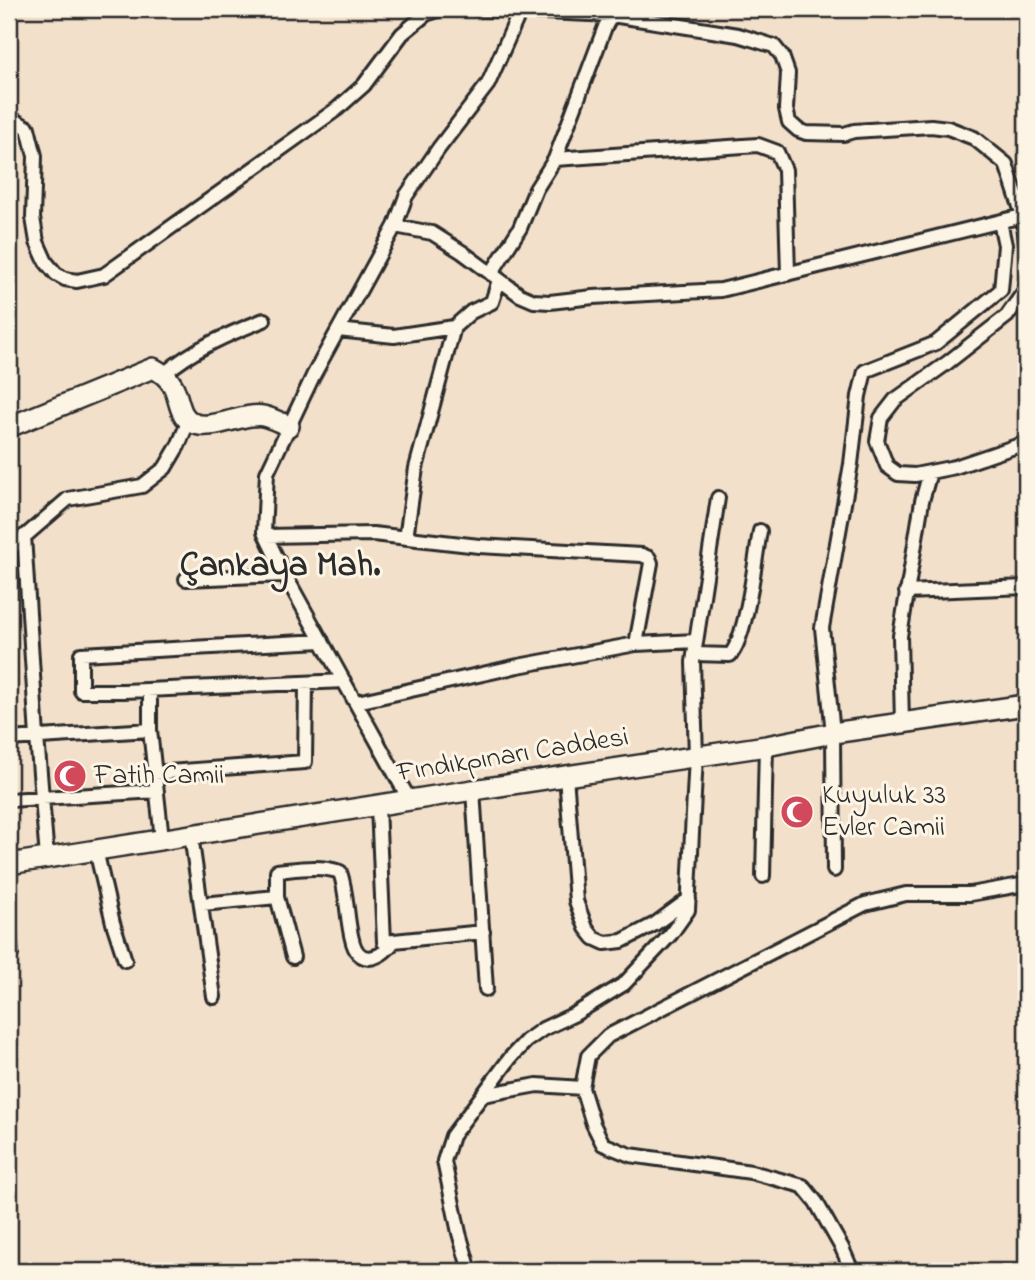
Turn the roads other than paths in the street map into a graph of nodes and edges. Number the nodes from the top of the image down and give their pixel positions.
1 (442, 9) edge
2 (476, 9) edge
3 (521, 10) edge
4 (614, 12) edge
5 (9, 117) edge
6 (555, 159) junction
7 (1025, 215) edge
8 (1000, 222) junction
9 (395, 226) junction
10 (1026, 242) edge
11 (788, 274) junction
12 (495, 277) junction
13 (1026, 289) edge
14 (264, 320) dead end
15 (454, 327) junction
16 (338, 330) junction
17 (164, 374) junction
18 (189, 420) junction
19 (289, 426) junction
20 (9, 427) edge
21 (1026, 444) edge
22 (930, 472) junction
23 (718, 498) dead end
24 (760, 531) dead end
25 (266, 536) junction
26 (406, 538) junction
27 (15, 541) edge
28 (285, 575) junction
29 (186, 579) dead end
30 (1026, 587) edge
31 (906, 592) junction
32 (322, 641) junction
33 (636, 645) junction
34 (695, 647) junction
35 (344, 681) junction
36 (306, 682) junction
37 (150, 690) junction
38 (357, 702) junction
39 (1026, 705) edge
40 (902, 724) junction
41 (150, 730) junction
42 (833, 733) junction
43 (37, 737) junction
44 (9, 739) edge
45 (766, 746) junction
46 (695, 756) junction
47 (155, 774) junction
48 (566, 776) junction
49 (473, 790) junction
50 (157, 791) junction
51 (41, 798) junction
52 (9, 800) edge
53 (411, 801) junction
54 (378, 806) junction
55 (191, 835) junction
56 (162, 839) junction
57 (96, 850) junction
58 (47, 858) junction
59 (9, 864) edge
60 (834, 870) dead end
61 (764, 876) dead end
62 (1026, 884) edge
63 (277, 897) junction
64 (689, 899) junction
65 (202, 904) junction
66 (9, 929) edge
67 (483, 932) junction
68 (394, 941) junction
69 (293, 957) dead end
70 (9, 958) edge
71 (125, 960) dead end
72 (486, 989) dead end
73 (214, 997) dead end
74 (582, 1088) junction
75 (483, 1095) junction
76 (470, 1271) edge
77 (852, 1271) edge

1 - 5 street
2 - 3 street
3 - 4 street
3 - 9 street
4 - 6 street
4 - 7 street
6 - 11 street
6 - 12 street
7 - 8 street
7 - 10 street
8 - 11 street
8 - 42 street
9 - 12 street
9 - 16 street
11 - 12 street
12 - 15 street
13 - 22 street
14 - 17 street
15 - 16 street
15 - 26 street
16 - 19 street
17 - 18 main road
17 - 20 main road
18 - 19 main road
18 - 27 street
19 - 25 street
21 - 22 street
22 - 31 street
23 - 34 street
24 - 34 street
25 - 26 street
25 - 28 street
26 - 33 street
27 - 43 street
28 - 29 street
28 - 32 street
30 - 31 street
31 - 40 street
32 - 35 street
32 - 37 street
33 - 34 street
33 - 38 street
34 - 46 street
35 - 36 street
35 - 38 street
36 - 37 street
36 - 47 street
37 - 41 street
38 - 53 street
39 - 40 main road, Fındıkpınarı Caddesi
40 - 42 main road, Fındıkpınarı Caddesi
41 - 43 street
41 - 47 street
42 - 45 main road, Fındıkpınarı Caddesi
42 - 60 street
43 - 44 street
43 - 51 street
45 - 46 main road, Fındıkpınarı Caddesi
45 - 61 street
46 - 48 main road, Fındıkpınarı Caddesi
46 - 64 street
47 - 50 street
48 - 49 main road, Fındıkpınarı Caddesi
48 - 64 street
49 - 53 main road, Fındıkpınarı Caddesi
49 - 67 street
50 - 51 street
50 - 56 street
51 - 52 street
51 - 58 street
53 - 54 main road, Fındıkpınarı Caddesi
54 - 55 main road, Fındıkpınarı Caddesi
54 - 68 street
55 - 56 main road, Fındıkpınarı Caddesi
55 - 65 street
56 - 57 main road, Fındıkpınarı Caddesi
57 - 58 main road, Fındıkpınarı Caddesi
57 - 71 street
58 - 59 main road, Fındıkpınarı Caddesi
62 - 74 street
63 - 65 street
63 - 68 street
63 - 69 street
64 - 75 street
65 - 73 street
66 - 70 street
67 - 68 street
67 - 72 street
74 - 75 street
74 - 77 street
75 - 76 street

